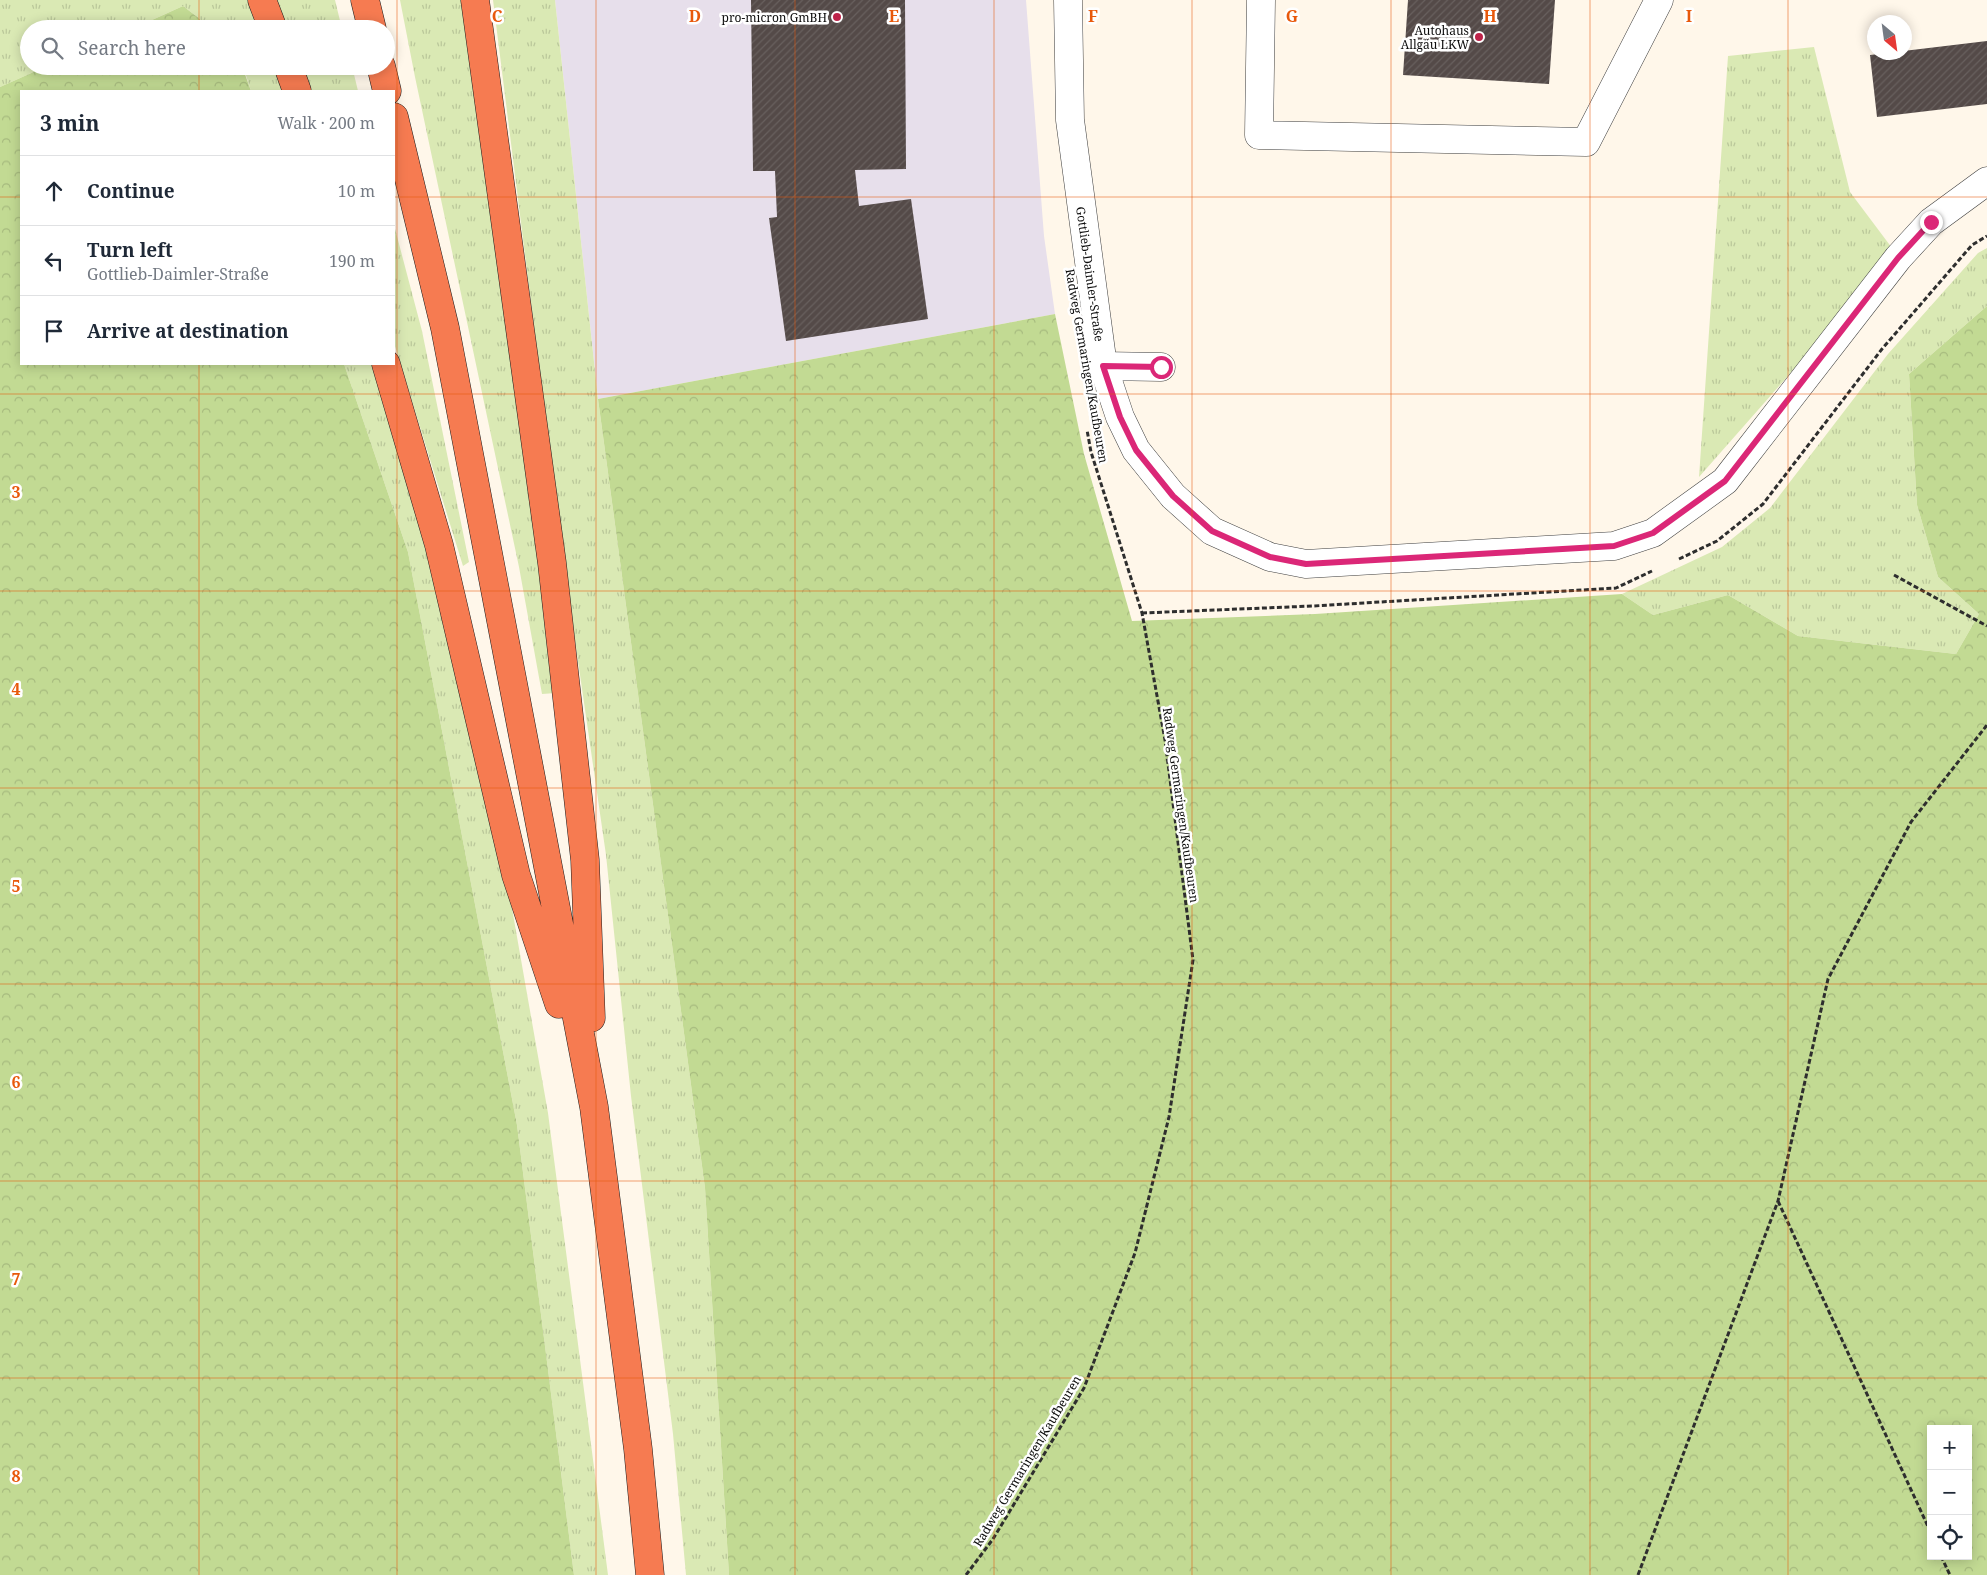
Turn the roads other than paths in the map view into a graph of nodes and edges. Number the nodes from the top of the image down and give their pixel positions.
1 (262, 0) edge
2 (365, 0) edge
3 (475, 0) edge
4 (1068, 0) edge
5 (1261, 0) edge
6 (1659, 0) edge
7 (270, 20) edge
8 (370, 20) edge
9 (292, 75) edge
10 (383, 75) edge
11 (298, 90) edge
12 (387, 90) edge
13 (395, 121) edge
14 (1987, 181) edge
15 (386, 365) edge
16 (1103, 366) junction
17 (1161, 367) dead end
18 (594, 1107) junction
19 (650, 1575) edge

1 - 7 highway
2 - 8 highway
3 - 18 highway
4 - 16 street, Gottlieb-Daimler-Straße
5 - 6 street
9 - 11 highway
10 - 12 highway
13 - 18 highway
14 - 16 street, Gottlieb-Daimler-Straße
15 - 18 highway
16 - 17 street
18 - 19 highway

